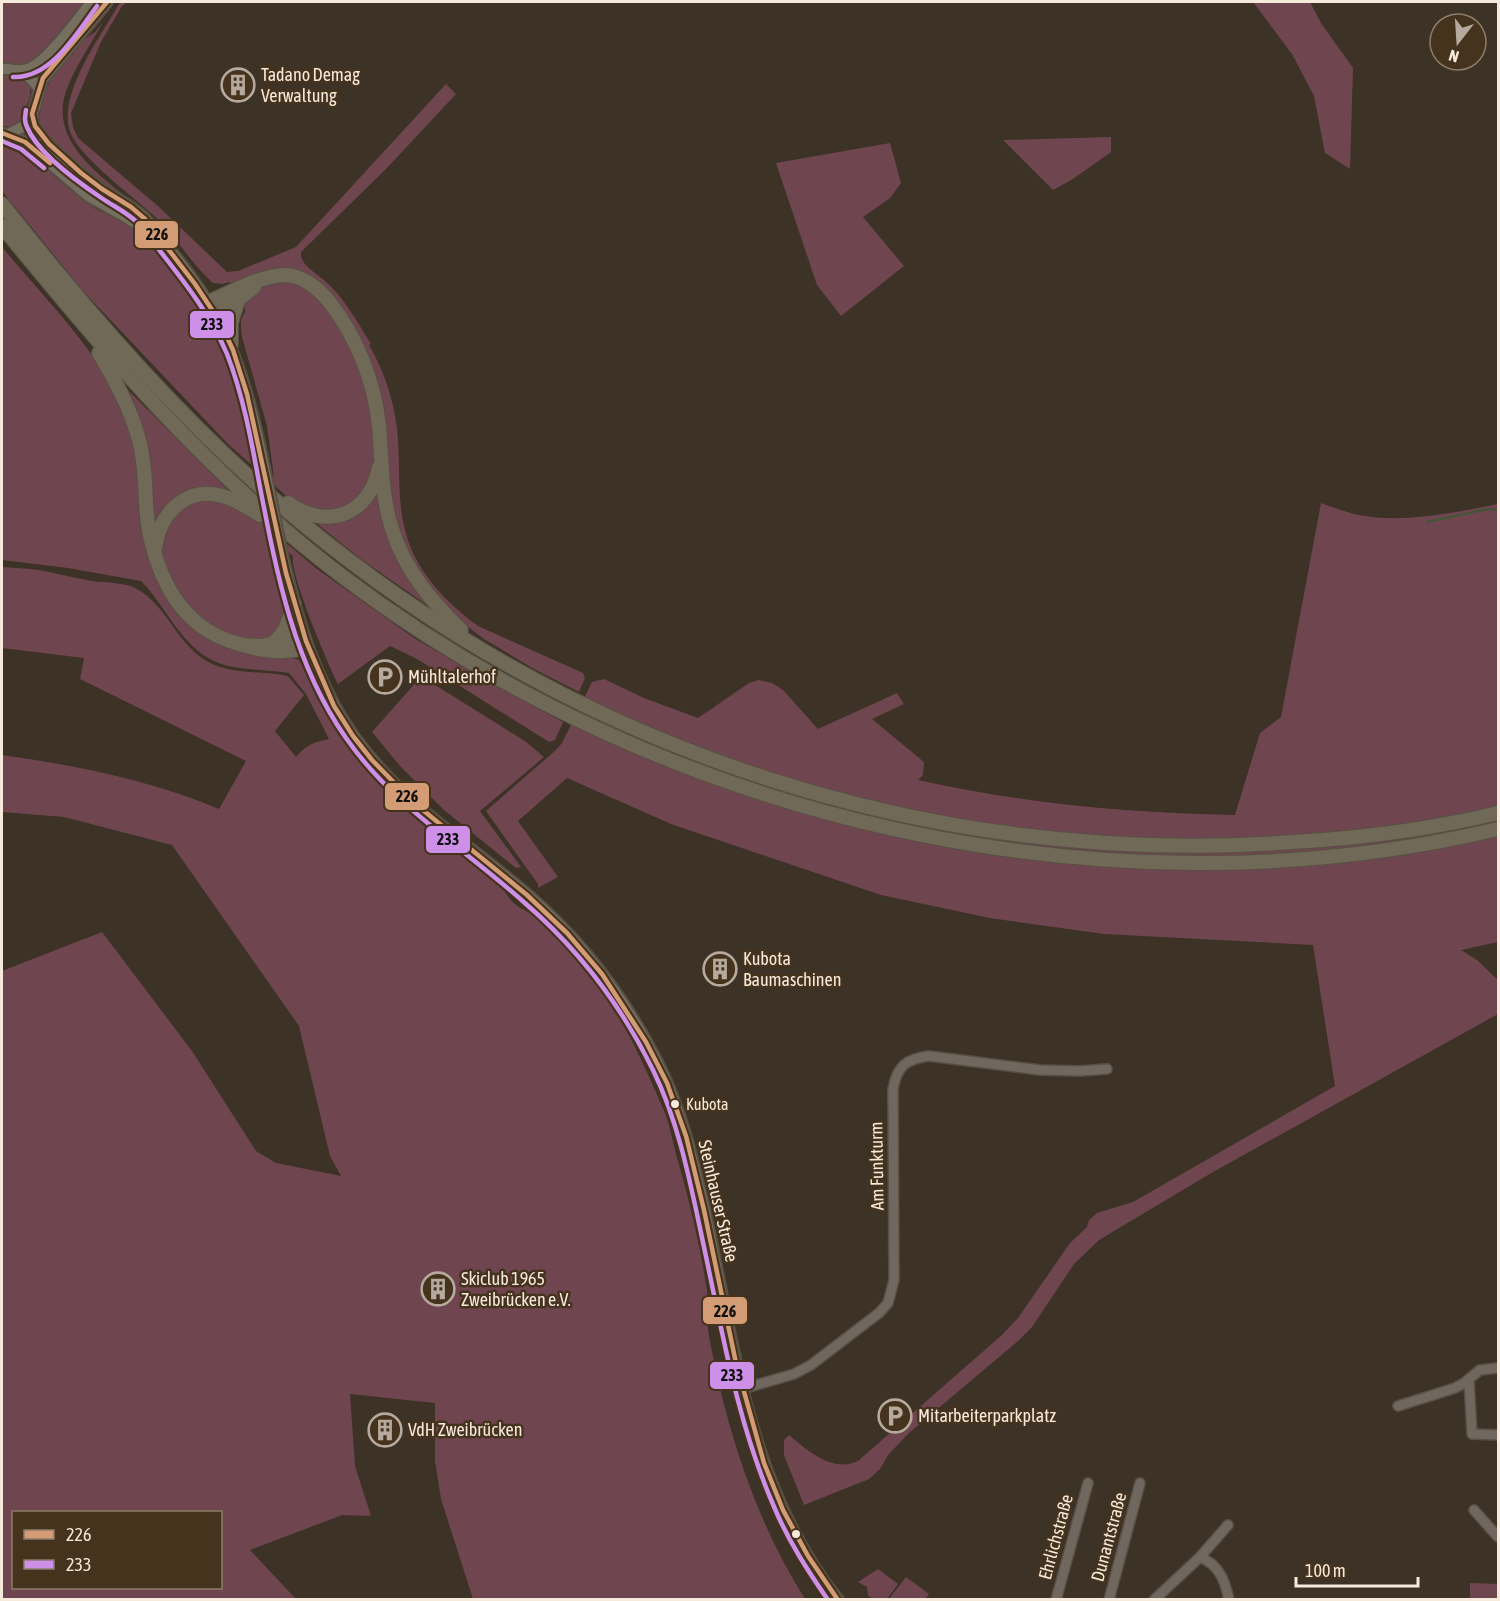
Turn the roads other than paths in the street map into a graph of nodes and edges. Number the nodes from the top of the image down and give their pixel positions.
1 (91, 2) edge
2 (107, 2) edge
3 (5, 68) edge
4 (39, 89) junction
5 (33, 111) junction
6 (4, 134) edge
7 (2, 204) edge
8 (2, 226) edge
9 (165, 245) junction
10 (263, 280) junction
11 (238, 300) junction
12 (208, 302) junction
13 (84, 328) junction
14 (231, 345) junction
15 (380, 456) junction
16 (246, 474) junction
17 (285, 529) junction
18 (154, 550) junction
19 (294, 604) junction
20 (274, 642) junction
21 (241, 645) junction
22 (307, 648) junction
23 (484, 652) junction
24 (1498, 813) edge
25 (1498, 829) edge
26 (1107, 1069) dead end
27 (1498, 1368) edge
28 (1469, 1380) junction
29 (742, 1389) junction
30 (1398, 1406) dead end
31 (1498, 1435) edge
32 (1088, 1483) dead end
33 (1140, 1483) dead end
34 (1474, 1510) dead end
35 (1228, 1525) dead end
36 (1495, 1527) edge
37 (1498, 1537) edge
38 (1200, 1557) junction
39 (838, 1599) edge
40 (1056, 1599) edge
41 (1109, 1599) edge
42 (1154, 1599) edge
43 (1229, 1599) edge

1 - 3 main road
2 - 4 main road
3 - 4 main road
4 - 5 main road
5 - 6 main road
5 - 9 main road
6 - 9 main road
7 - 16 highway
8 - 13 highway
9 - 12 main road, Steinhauser Straße
10 - 11 highway
10 - 12 highway
10 - 15 highway
11 - 12 highway
11 - 14 highway
12 - 14 main road, Steinhauser Straße
13 - 17 highway
13 - 18 highway
14 - 19 main road, Steinhauser Straße, bridge
15 - 16 highway
15 - 23 highway
16 - 23 highway
17 - 18 highway
17 - 25 highway
18 - 21 highway
19 - 20 highway
19 - 22 main road, Steinhauser Straße
20 - 21 highway
20 - 22 highway
21 - 22 highway
22 - 29 main road, Steinhauser Straße
23 - 24 highway
26 - 29 street, Am Funkturm
27 - 28 street
28 - 30 street
28 - 31 street
29 - 39 main road, Steinhauser Straße
32 - 40 street, Ehrlichstraße
33 - 41 street, Dunantstraße
34 - 36 street
35 - 38 street
36 - 37 street
38 - 42 street
38 - 43 street

